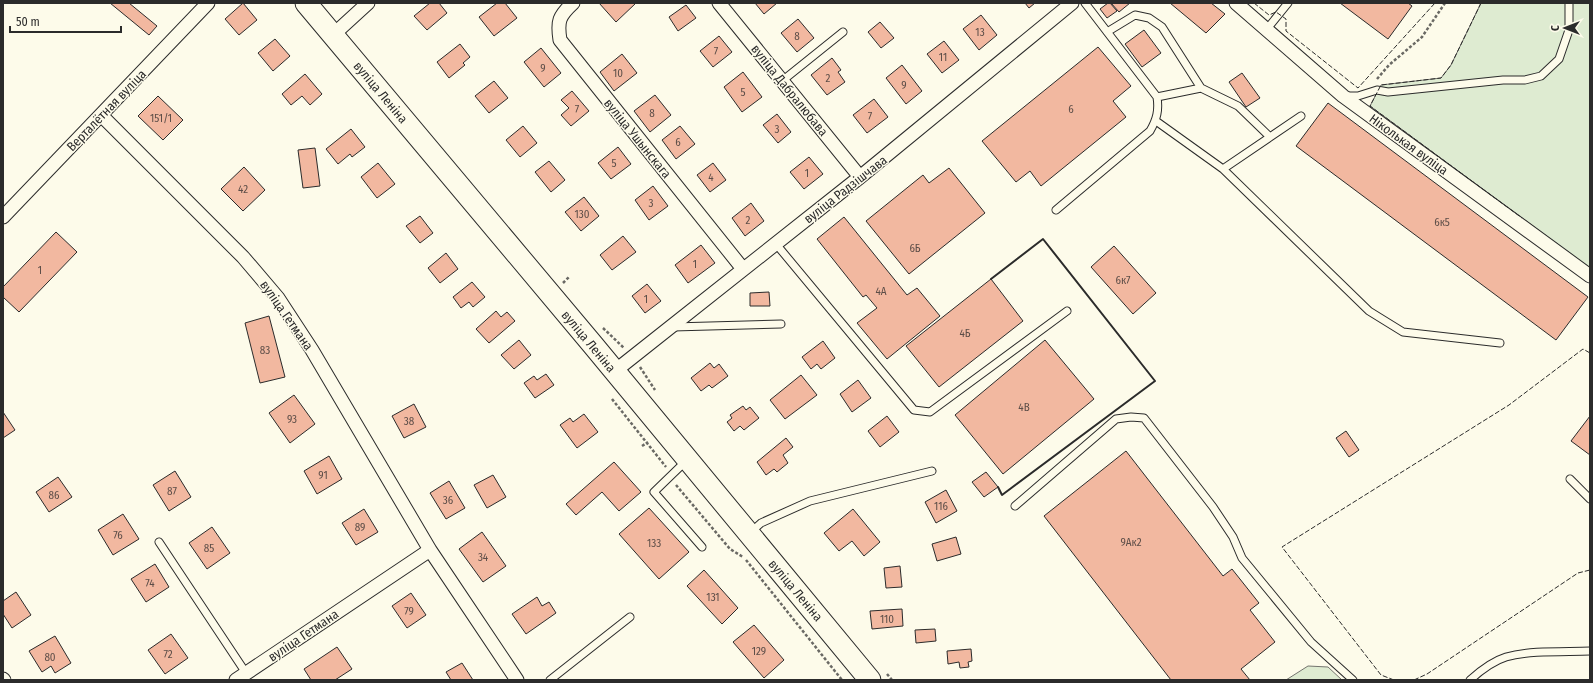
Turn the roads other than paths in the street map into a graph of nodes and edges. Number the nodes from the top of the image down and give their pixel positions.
1 (208, 3) edge
2 (306, 3) edge
3 (368, 3) edge
4 (573, 3) edge
5 (719, 3) edge
6 (1072, 3) edge
7 (1085, 3) edge
8 (1236, 3) edge
9 (1288, 3) edge
10 (1569, 3) edge
11 (1266, 29) junction
12 (843, 32) dead end
13 (1107, 32) junction
14 (333, 35) junction
15 (782, 81) junction
16 (1201, 88) junction
17 (1343, 96) junction
18 (1158, 97) junction
19 (101, 115) junction
20 (1301, 116) dead end
21 (1156, 122) junction
22 (1270, 137) junction
23 (1223, 169) junction
24 (860, 178) junction
25 (1056, 210) dead end
26 (3, 217) edge
27 (776, 244) junction
28 (743, 269) junction
29 (1590, 276) edge
30 (1067, 311) dead end
31 (781, 324) dead end
32 (671, 327) junction
33 (1500, 343) dead end
34 (615, 372) junction
35 (688, 459) junction
36 (932, 471) dead end
37 (1570, 479) dead end
38 (1590, 499) edge
39 (1015, 506) dead end
40 (749, 534) junction
41 (158, 542) dead end
42 (702, 547) dead end
43 (430, 550) junction
44 (630, 617) dead end
45 (1590, 651) edge
46 (241, 677) edge
47 (516, 680) edge
48 (550, 680) edge
49 (870, 680) edge
50 (1353, 680) edge
51 (1470, 680) edge

1 - 19 street, Верталётная вуліца
2 - 14 main road, вуліца Леніна
3 - 14 street
4 - 28 street, вуліца Ушынскага
5 - 15 street, вуліца Дабралюбава
6 - 24 street, вуліца Радзішчава
7 - 13 lane
8 - 11 street, Ніколькая вуліца
9 - 11 lane
10 - 17 lane
11 - 17 street, Ніколькая вуліца
12 - 15 lane
13 - 16 lane
13 - 18 lane
14 - 34 main road, вуліца Леніна
15 - 24 street, вуліца Дабралюбава
16 - 18 lane
16 - 22 lane
17 - 29 street, Ніколькая вуліца
18 - 21 lane
19 - 26 street, Верталётная вуліца
19 - 43 street, вуліца Гетмана
20 - 22 lane
21 - 23 lane
21 - 25 lane
22 - 23 lane
23 - 33 lane
24 - 27 street, вуліца Радзішчава
27 - 28 street, вуліца Радзішчава
27 - 30 lane
28 - 32 street, вуліца Радзішчава
31 - 32 lane
32 - 34 street, вуліца Радзішчава
34 - 35 main road, вуліца Леніна
35 - 40 main road, вуліца Леніна
35 - 42 lane
36 - 40 lane
37 - 38 lane
39 - 50 lane
40 - 49 main road, вуліца Леніна
41 - 46 lane
43 - 46 street, вуліца Гетмана
43 - 47 street, вуліца Гетмана
44 - 48 lane
45 - 51 lane

